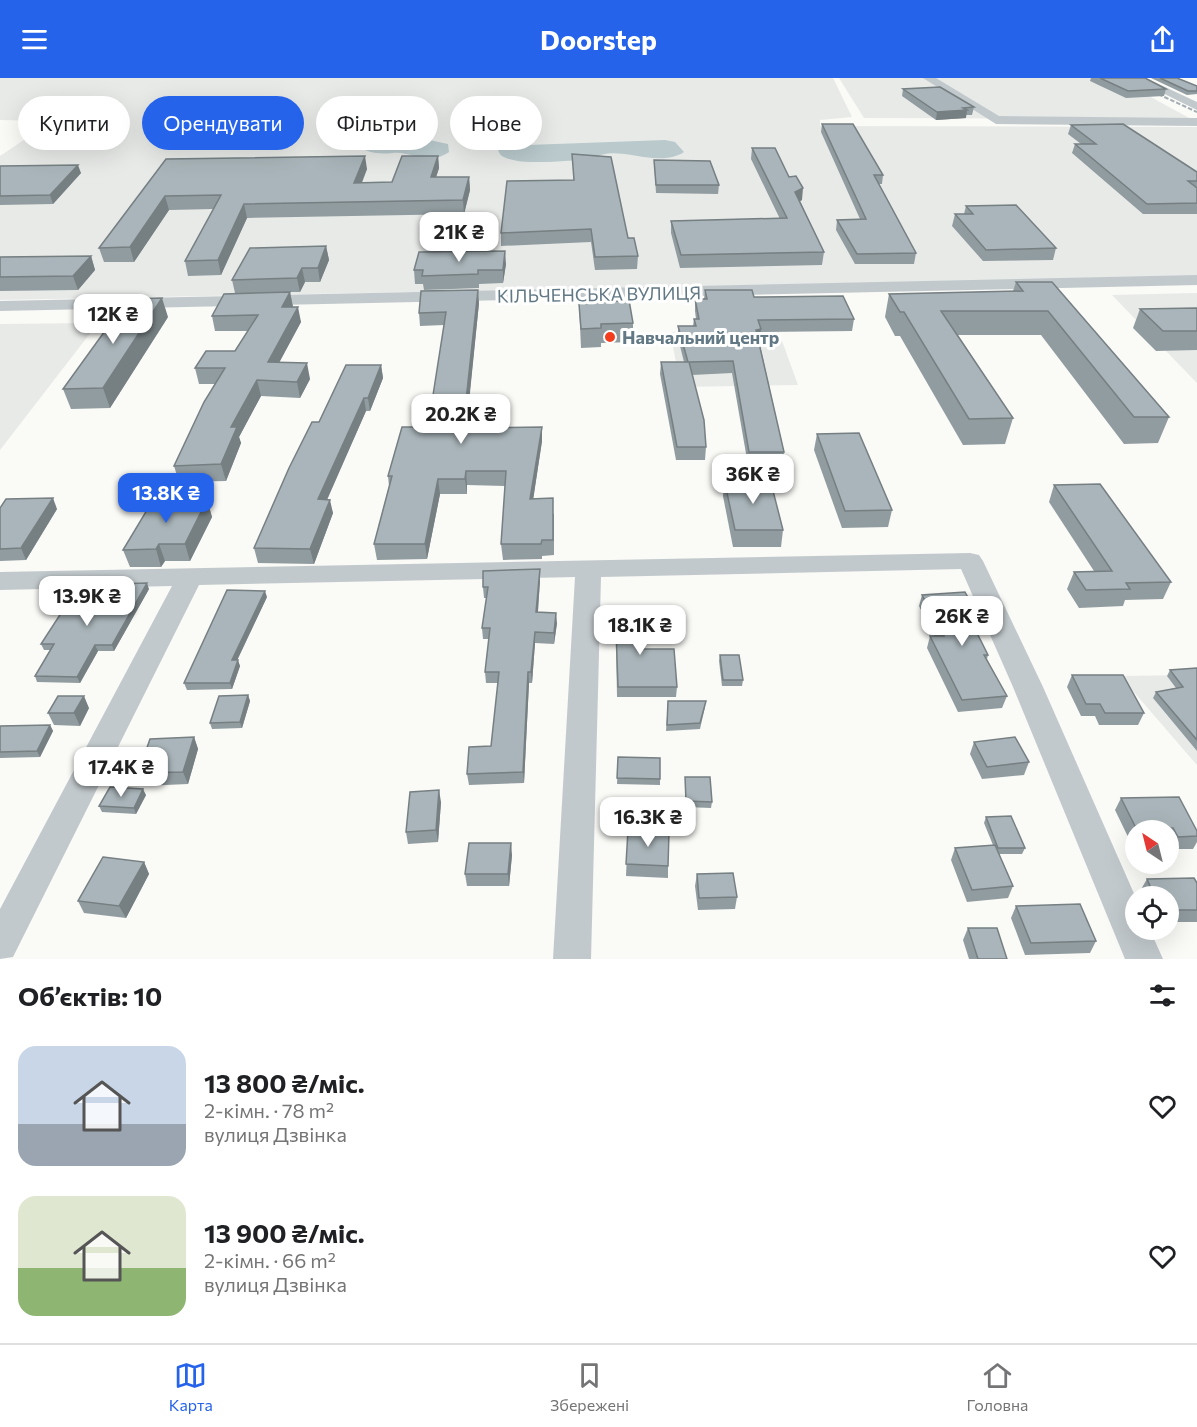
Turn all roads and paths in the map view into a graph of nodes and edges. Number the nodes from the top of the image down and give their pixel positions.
1 (928, 78) edge
2 (1137, 78) edge
3 (1197, 106) edge
4 (1197, 122) edge
5 (1197, 280) edge
6 (0, 306) edge
7 (588, 568) junction
8 (189, 579) junction
9 (0, 581) edge
10 (0, 945) edge
11 (572, 959) edge
12 (1144, 959) edge

1 - 4 street
2 - 3 street
5 - 6 street, КІЛЬЧЕНСЬКА ВУЛИЦЯ
7 - 8 street
7 - 11 street
7 - 12 street
8 - 9 street
8 - 10 street

